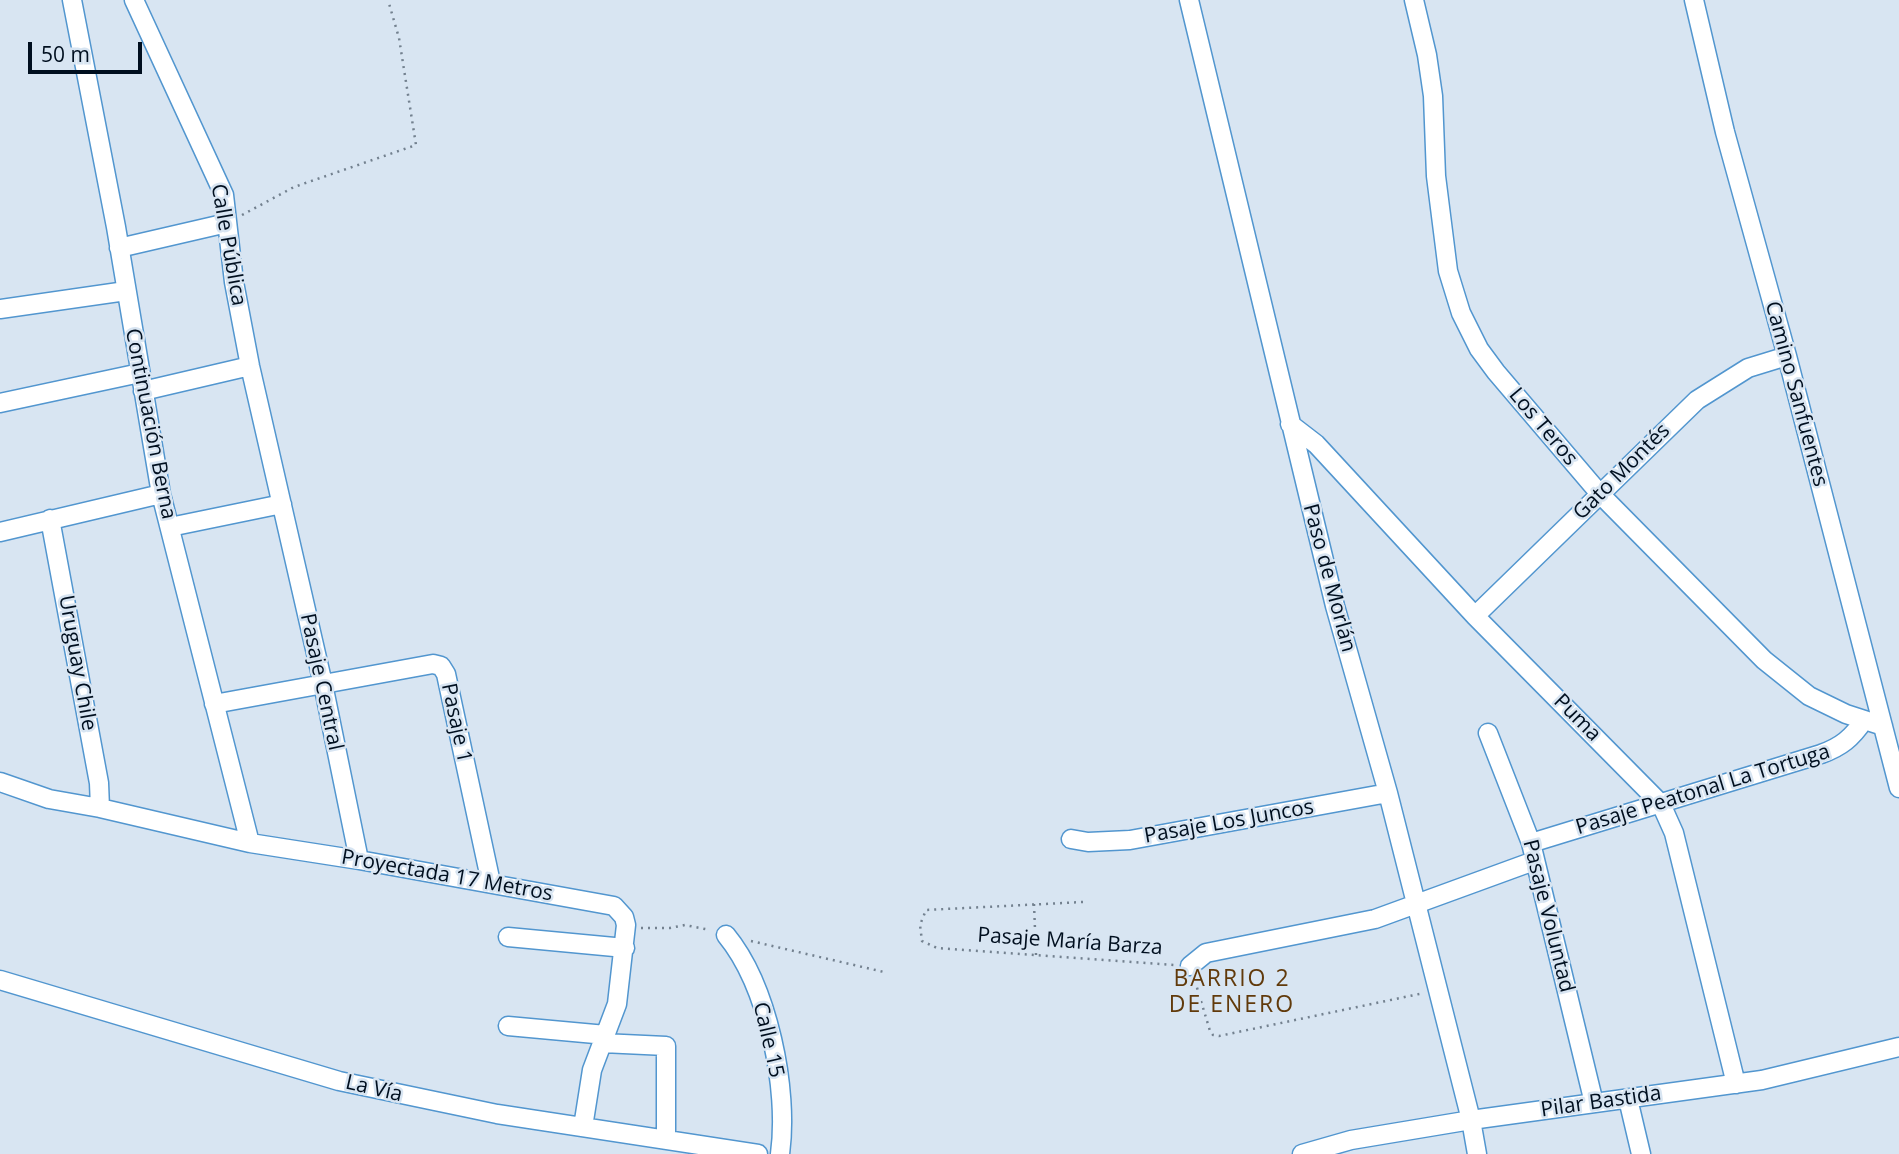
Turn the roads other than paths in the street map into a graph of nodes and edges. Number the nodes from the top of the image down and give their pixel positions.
1 (72, 0) edge
2 (134, 0) edge
3 (1189, 0) edge
4 (1414, 0) edge
5 (1693, 0) edge
6 (228, 223) junction
7 (119, 248) junction
8 (126, 291) junction
9 (0, 309) edge
10 (1787, 356) junction
11 (250, 366) junction
12 (140, 373) junction
13 (143, 391) junction
14 (0, 402) edge
15 (1290, 424) junction
16 (161, 494) junction
17 (1600, 494) junction
18 (282, 504) junction
19 (50, 519) junction
20 (170, 527) junction
21 (0, 532) edge
22 (1475, 615) junction
23 (323, 684) junction
24 (214, 704) junction
25 (1864, 720) junction
26 (1883, 726) junction
27 (1488, 733) dead end
28 (0, 782) edge
29 (1899, 788) edge
30 (1388, 793) junction
31 (1661, 804) junction
32 (100, 808) junction
33 (1070, 839) dead end
34 (250, 843) junction
35 (1533, 852) junction
36 (359, 860) junction
37 (491, 883) junction
38 (1416, 903) junction
39 (726, 935) road end
40 (508, 937) dead end
41 (625, 948) junction
42 (1190, 966) road end
43 (0, 980) edge
44 (508, 1026) dead end
45 (604, 1039) junction
46 (1899, 1047) edge
47 (1736, 1084) junction
48 (1628, 1099) junction
49 (1594, 1103) junction
50 (1471, 1120) junction
51 (583, 1127) junction
52 (666, 1140) junction
53 (758, 1154) edge
54 (780, 1154) edge
55 (1302, 1154) edge
56 (1477, 1154) edge
57 (1641, 1154) edge

1 - 7 street, Continuación Berna
2 - 6 street, Calle Pública
3 - 15 street, Paso de Morlán
4 - 17 street, Los Teros
5 - 10 street, Camino Sanfuentes
6 - 7 street
6 - 11 street, Calle Pública
7 - 8 street, Continuación Berna
8 - 9 street
8 - 12 street, Continuación Berna
10 - 17 street, Gato Montés
10 - 26 street, Camino Sanfuentes
11 - 13 street
11 - 18 street, Calle Pública
12 - 13 street, Continuación Berna
12 - 14 street
13 - 16 street, Continuación Berna
15 - 22 street, Puma
15 - 30 street, Paso de Morlán
16 - 19 street
16 - 20 street, Continuación Berna
17 - 22 street, Gato Montés
17 - 25 street, Los Teros
18 - 20 street
18 - 23 street, Pasaje Central
19 - 21 street
19 - 32 street, Uruguay Chile
20 - 24 street, Continuación Berna
22 - 31 street, Puma
23 - 24 street, Pasaje 1
23 - 36 street, Pasaje Central
23 - 37 street, Pasaje 1
24 - 34 street, Continuación Berna
25 - 26 street, Los Teros
25 - 31 street, Pasaje Peatonal La Tortuga
26 - 29 street, Camino Sanfuentes
27 - 35 street, Pasaje Voluntad
28 - 32 street, Proyectada 17 Metros
30 - 33 street, Pasaje Los Juncos
30 - 38 street, Paso de Morlán
31 - 35 street, Pasaje Peatonal La Tortuga
31 - 47 street, Puma
32 - 34 street, Proyectada 17 Metros
34 - 36 street, Proyectada 17 Metros
35 - 38 street, Pasaje Peatonal La Tortuga
35 - 49 street, Pasaje Voluntad
36 - 37 street, Proyectada 17 Metros
37 - 41 street, Proyectada 17 Metros
38 - 42 street, Pasaje Peatonal La Tortuga
38 - 50 street, Paso de Morlán
39 - 54 street, Calle 15
40 - 41 street
41 - 45 street
43 - 51 street, La Vía
44 - 45 street
45 - 51 street
45 - 52 street
46 - 47 street, Pilar Bastida
47 - 48 street, Pilar Bastida
48 - 49 street, Pilar Bastida
48 - 57 street
49 - 50 street, Pilar Bastida
50 - 55 street, Pilar Bastida
50 - 56 street, Paso de Morlán
51 - 52 street, La Vía
52 - 53 street, La Vía

